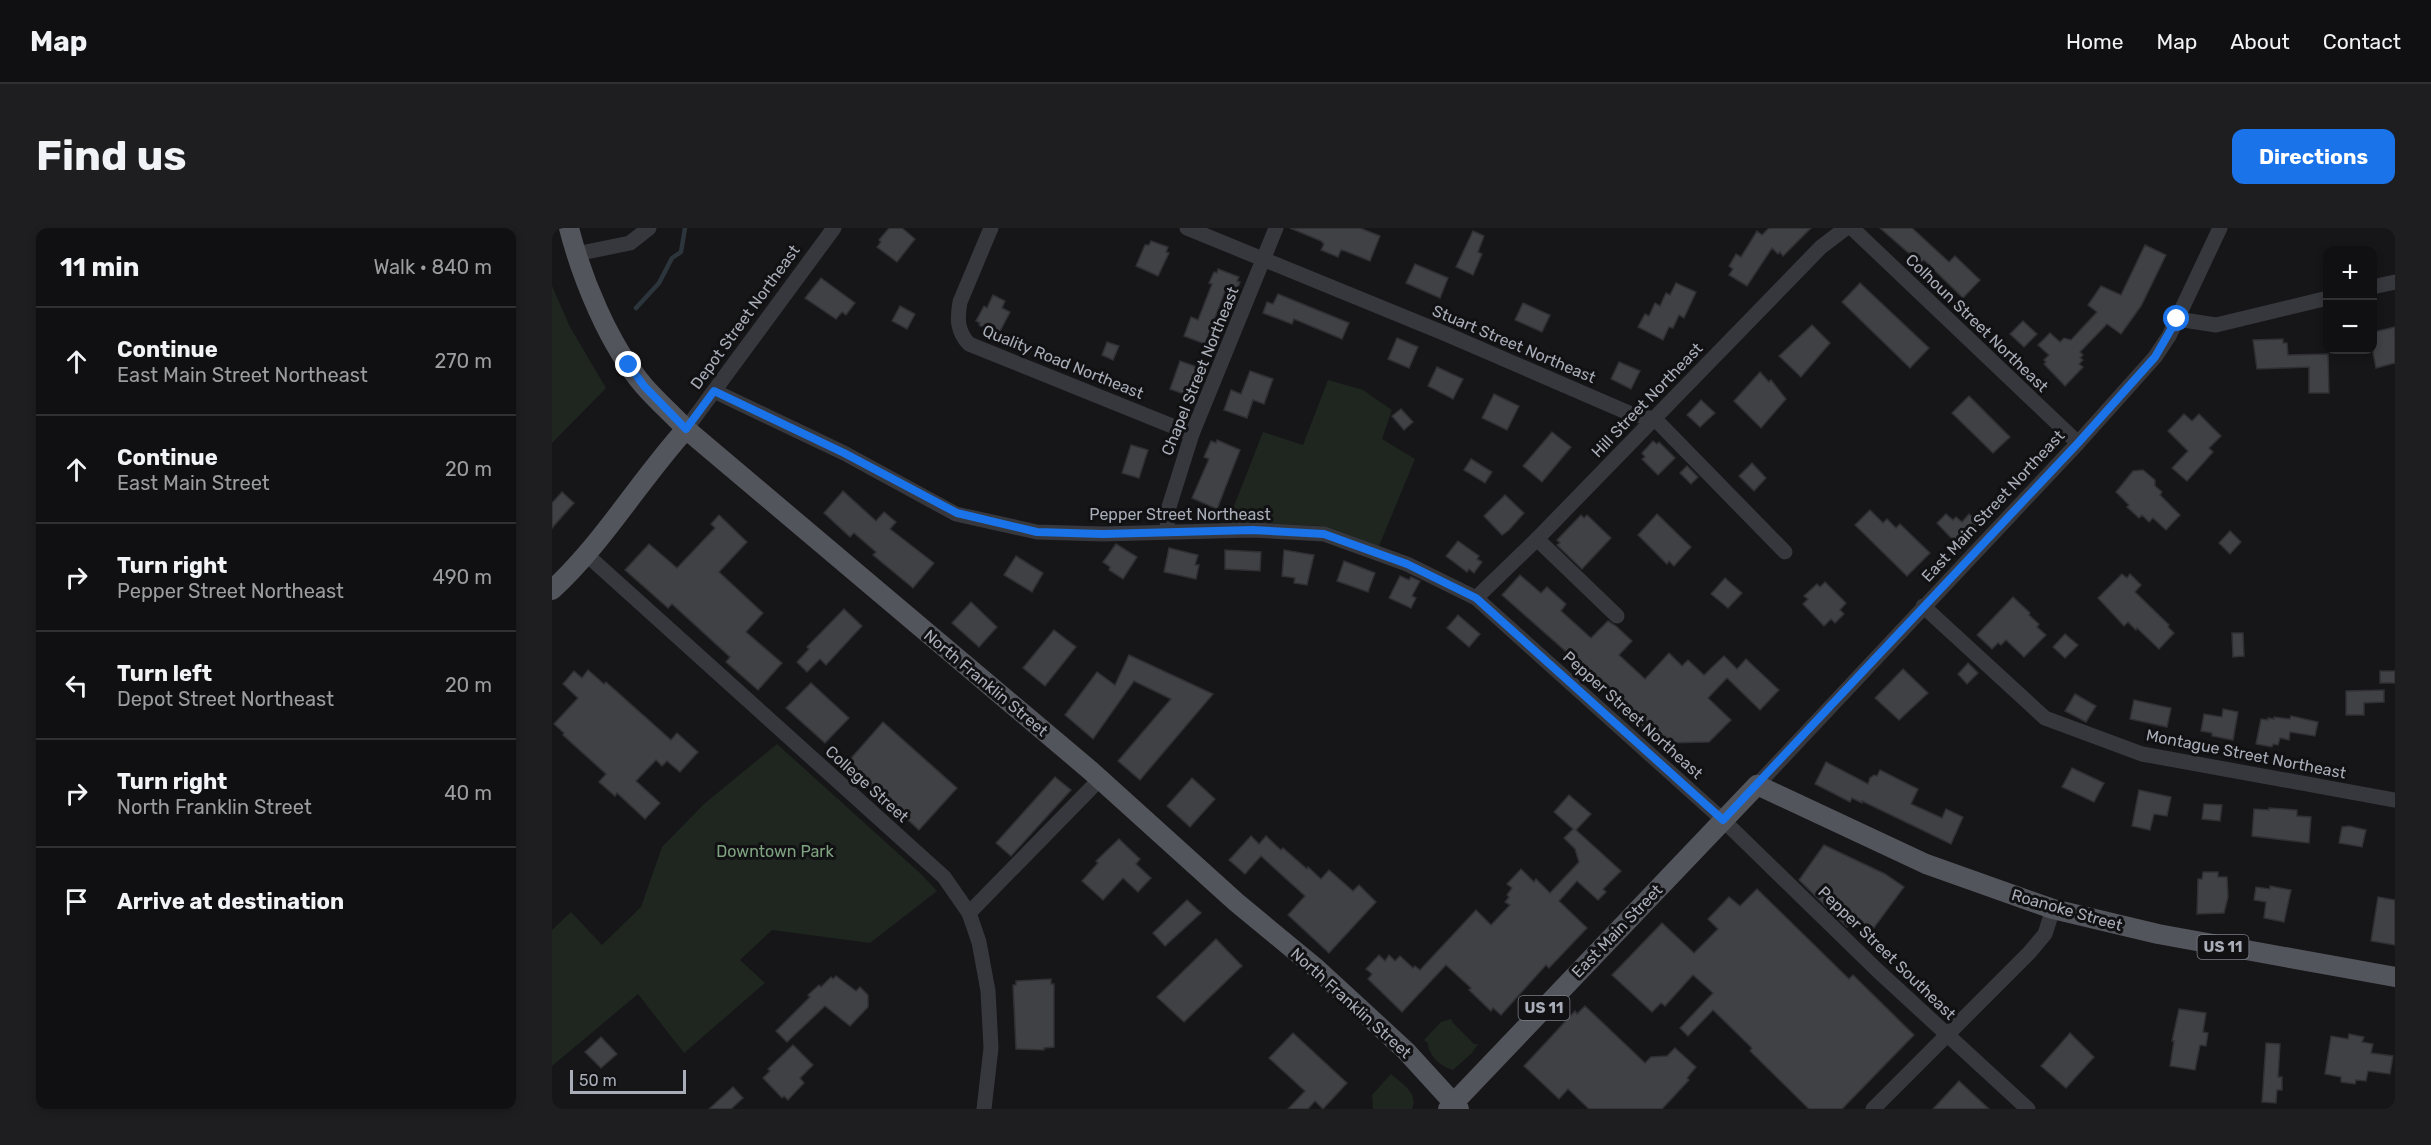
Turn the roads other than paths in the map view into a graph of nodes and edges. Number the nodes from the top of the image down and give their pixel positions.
1 (569, 228) edge
2 (649, 228) edge
3 (834, 228) edge
4 (990, 228) edge
5 (1187, 228) edge
6 (1276, 228) edge
7 (1846, 228) edge
8 (1852, 228) edge
9 (2220, 228) edge
10 (576, 254) junction
11 (1265, 258) junction
12 (2395, 282) edge
13 (2377, 286) edge
14 (2323, 299) edge
15 (2177, 319) junction
16 (714, 391) junction
17 (1655, 418) junction
18 (686, 429) junction
19 (1192, 434) junction
20 (2078, 443) junction
21 (1167, 531) junction
22 (1537, 539) junction
23 (1785, 552) dead end
24 (587, 555) junction
25 (552, 590) edge
26 (1476, 598) junction
27 (1923, 606) junction
28 (1617, 616) dead end
29 (1100, 779) junction
30 (1757, 785) junction
31 (2395, 800) edge
32 (1723, 820) junction
33 (2053, 909) junction
34 (969, 913) junction
35 (2395, 976) edge
36 (1946, 1035) junction
37 (1454, 1107) edge
38 (984, 1109) edge
39 (1873, 1109) edge
40 (2028, 1109) edge

1 - 10 main road, North Franklin Street
2 - 10 street
3 - 16 street, Depot Street Northeast
4 - 19 street, Quality Road Northeast
5 - 11 street, Stuart Street Northeast
6 - 11 street, Chapel Street Northeast
7 - 17 street, Hill Street Northeast
8 - 20 street, Colhoun Street Northeast
9 - 15 street, East Main Street Northeast
10 - 18 main road, North Franklin Street
11 - 17 street, Stuart Street Northeast
11 - 19 street, Chapel Street Northeast
12 - 13 street
14 - 15 street
15 - 20 street, East Main Street Northeast
16 - 18 street, Depot Street Northeast
16 - 21 street, Pepper Street Northeast
17 - 22 street, Hill Street Northeast
17 - 23 street
18 - 24 main road
18 - 29 main road, North Franklin Street
19 - 21 street, Chapel Street Northeast
20 - 27 street, East Main Street Northeast
21 - 26 street, Pepper Street Northeast
22 - 26 street, Hill Street Northeast
22 - 28 street
24 - 25 main road
24 - 34 street, College Street
26 - 32 street, Pepper Street Northeast
27 - 30 street, East Main Street Northeast
27 - 31 street, Montague Street Northeast
29 - 34 street
29 - 37 main road, North Franklin Street
30 - 32 main road, East Main Street / US 11
30 - 33 main road, Roanoke Street / US 11
32 - 36 street, Pepper Street Southeast
32 - 37 main road, East Main Street / US 11
33 - 35 main road, Roanoke Street / US 11
33 - 36 street
34 - 38 street, College Street
36 - 39 street
36 - 40 street, Pepper Street Southeast

